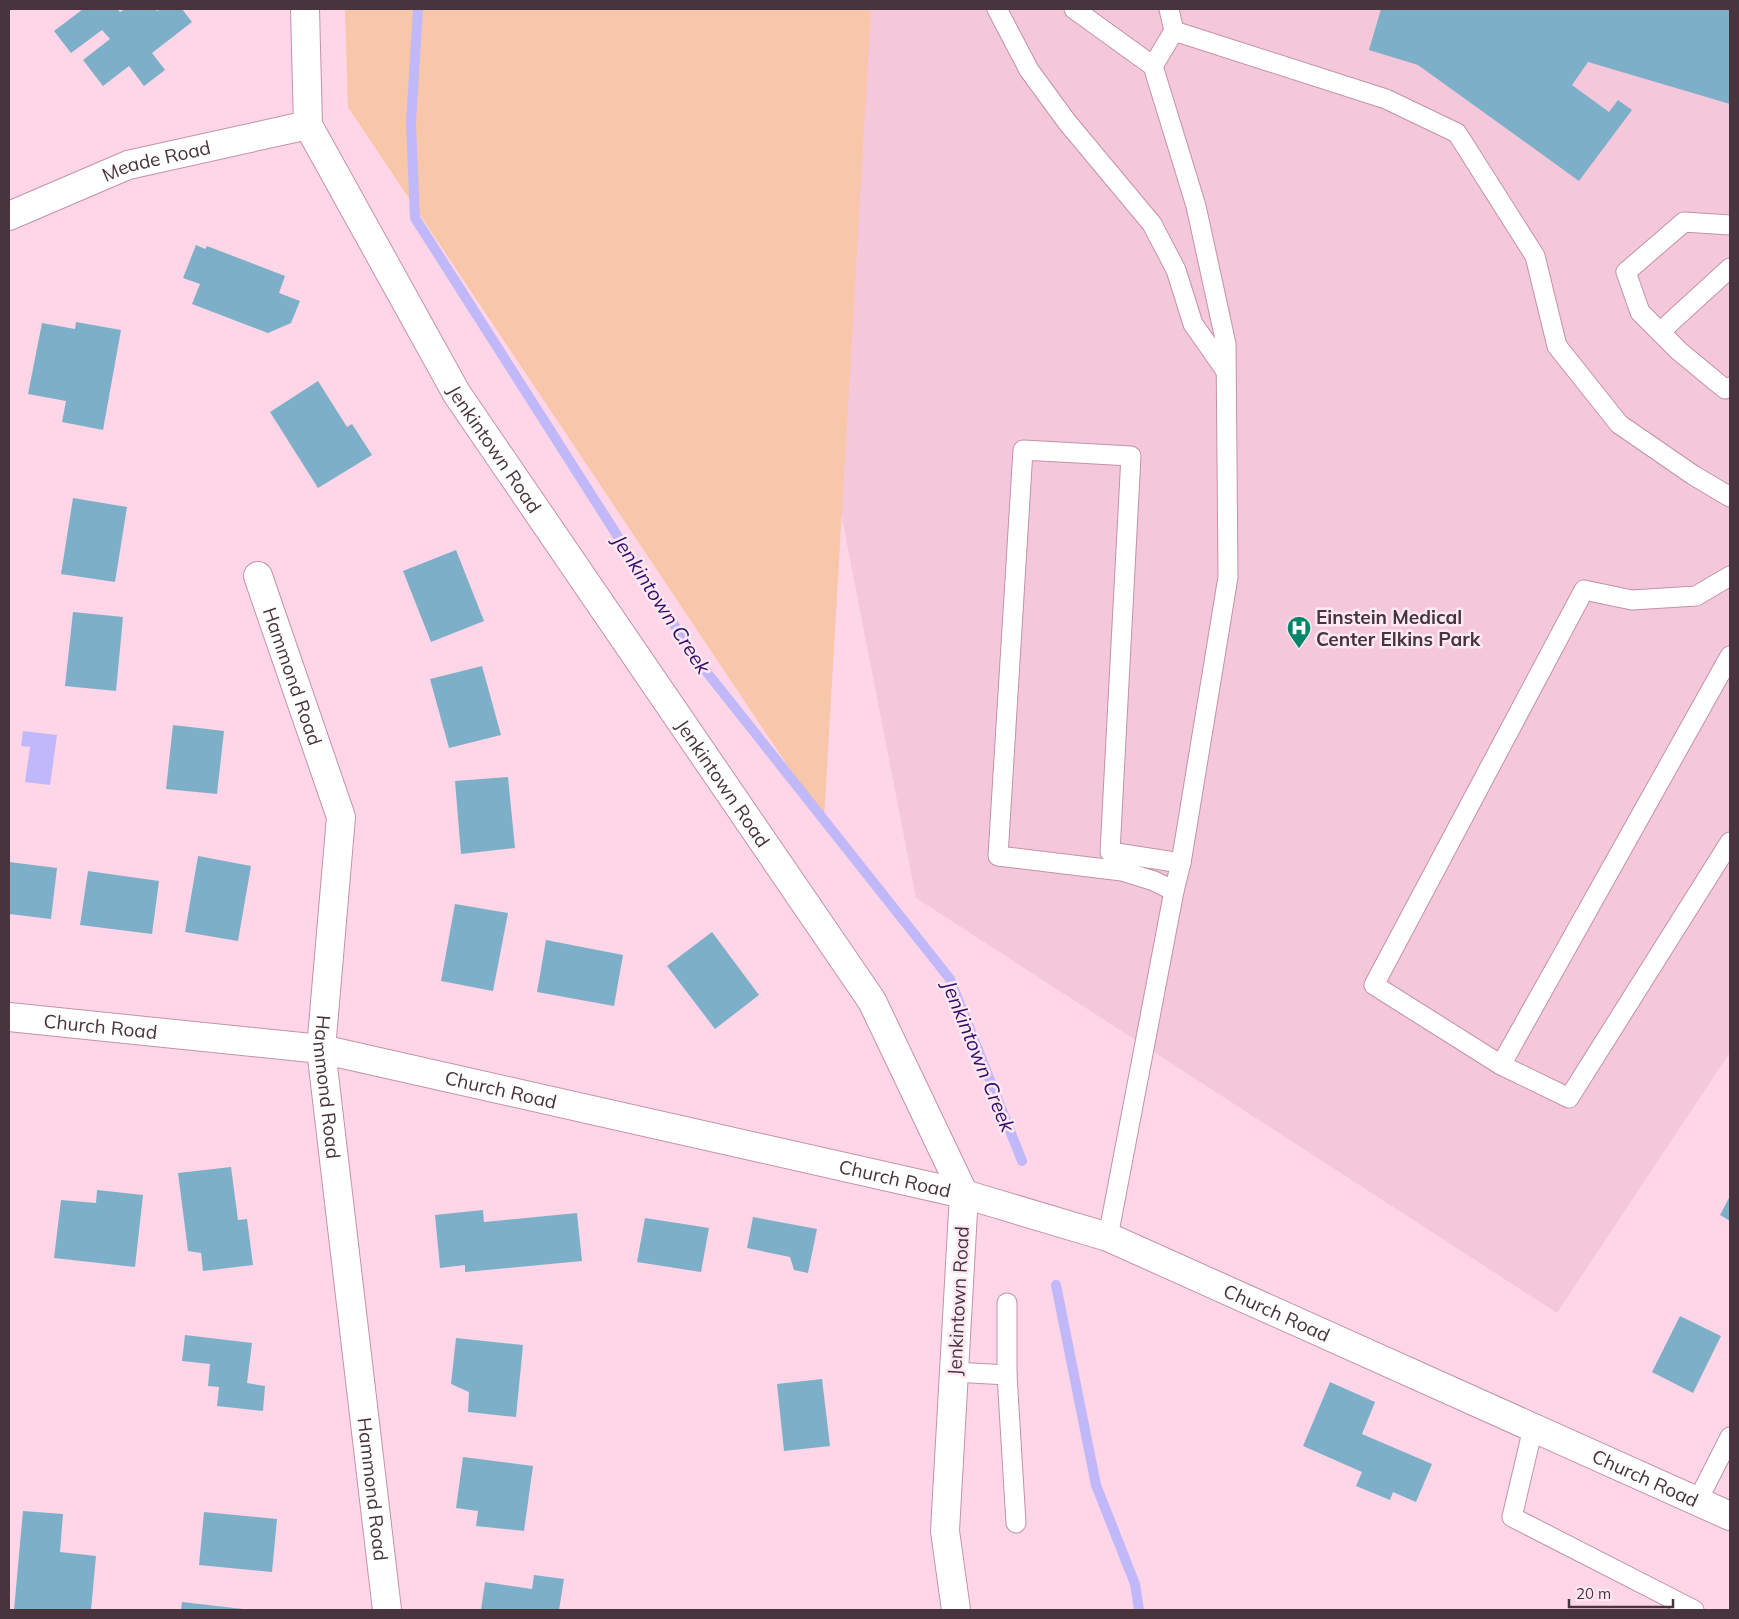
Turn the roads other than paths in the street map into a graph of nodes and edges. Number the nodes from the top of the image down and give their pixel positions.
1 (304, 9) edge
2 (998, 9) edge
3 (1074, 9) edge
4 (1169, 9) edge
5 (1174, 31) junction
6 (1153, 66) junction
7 (308, 125) junction
8 (9, 216) edge
9 (1730, 225) edge
10 (1730, 268) edge
11 (1660, 332) junction
12 (1226, 371) junction
13 (1730, 387) edge
14 (1730, 496) edge
15 (258, 576) dead end
16 (1730, 576) edge
17 (1730, 656) edge
18 (1730, 842) edge
19 (1181, 863) junction
20 (1174, 891) junction
21 (9, 1016) edge
22 (322, 1049) junction
23 (1501, 1065) junction
24 (964, 1194) junction
25 (1108, 1237) junction
26 (1007, 1303) dead end
27 (954, 1372) junction
28 (1007, 1375) junction
29 (1533, 1428) junction
30 (1730, 1437) edge
31 (1697, 1502) junction
32 (1730, 1516) edge
33 (1016, 1523) dead end
34 (388, 1610) edge
35 (956, 1610) edge
36 (1694, 1610) edge

1 - 7 street, Jenkintown Road
2 - 12 lane
3 - 6 lane
4 - 5 lane
5 - 6 lane
5 - 14 lane
6 - 12 lane
7 - 8 street, Meade Road
7 - 24 street, Jenkintown Road
9 - 11 lane
10 - 11 lane
11 - 13 lane
12 - 19 lane
15 - 22 street, Hammond Road
16 - 23 lane
17 - 23 lane
18 - 23 lane
19 - 20 lane
19 - 20 lane
20 - 25 lane
21 - 22 street, Church Road
22 - 24 street, Church Road
22 - 34 street, Hammond Road
24 - 25 street, Church Road
24 - 27 street, Jenkintown Road
25 - 29 street, Church Road
26 - 28 lane
27 - 28 lane
27 - 35 street, Jenkintown Road
28 - 33 lane
29 - 31 street, Church Road
29 - 36 lane
30 - 31 lane
31 - 32 street, Church Road

